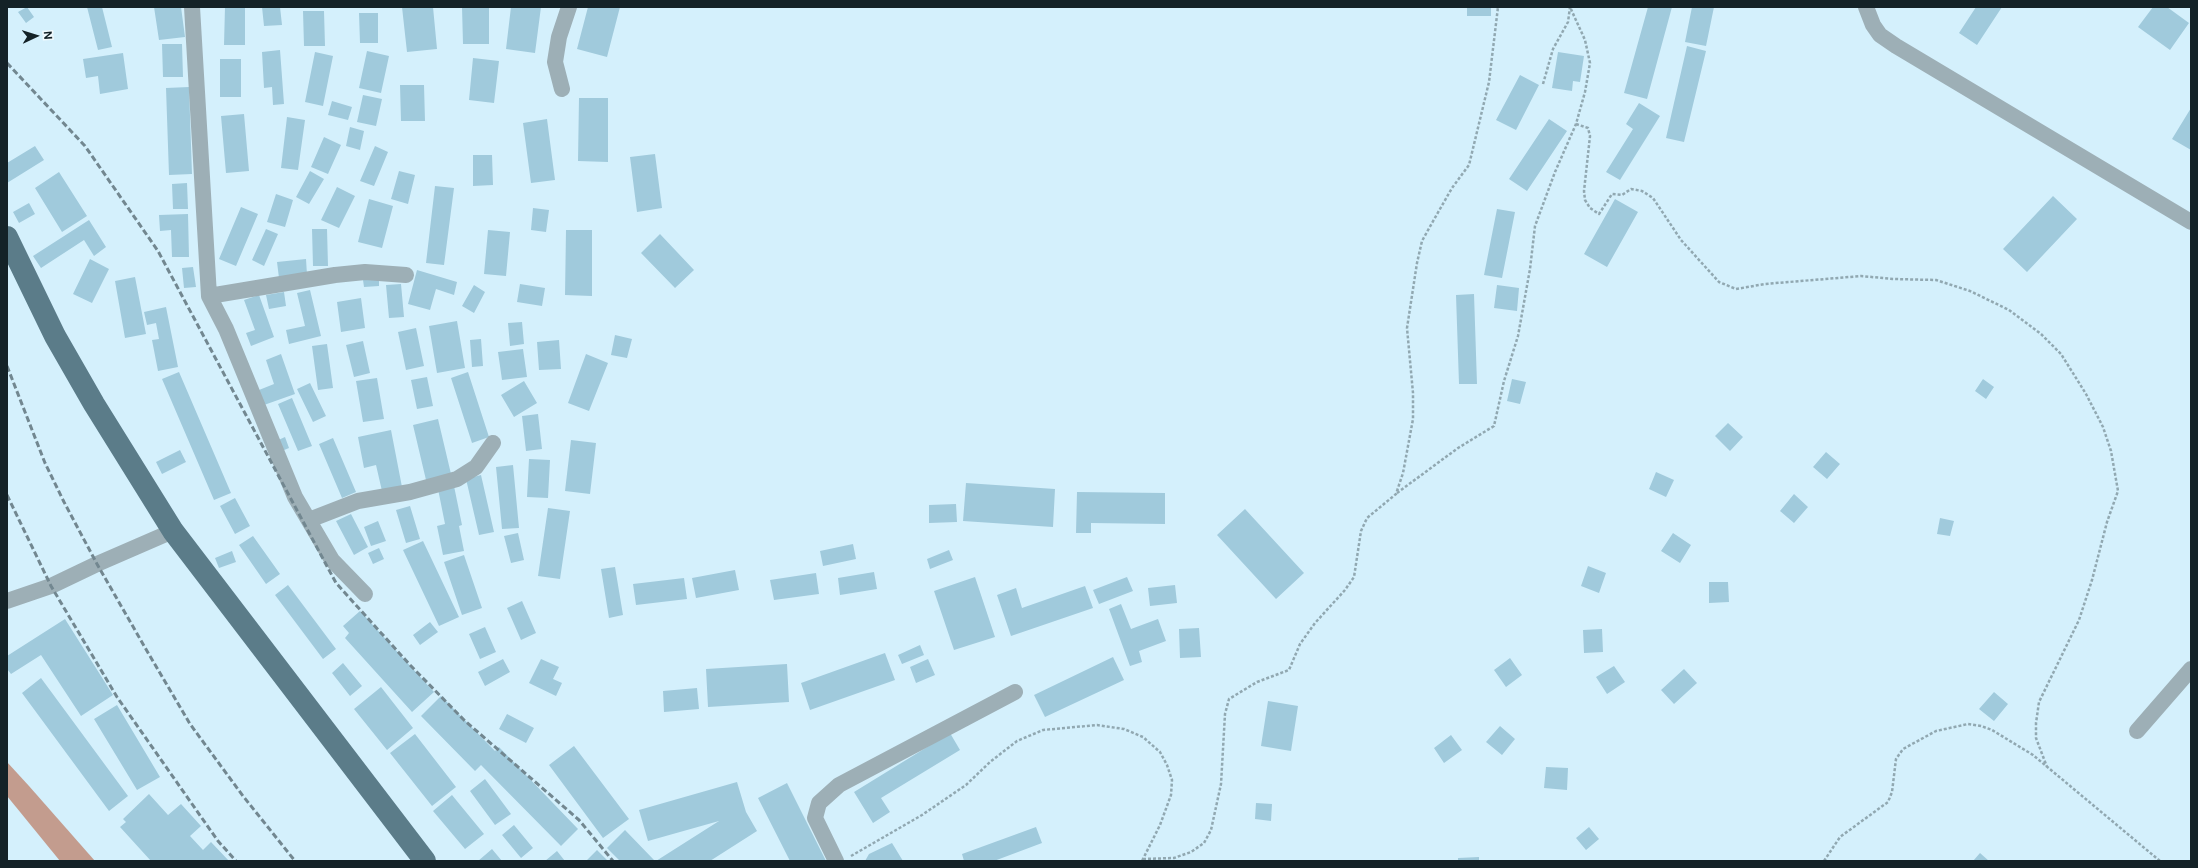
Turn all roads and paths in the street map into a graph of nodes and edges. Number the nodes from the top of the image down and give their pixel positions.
1 (192, 7) edge
2 (569, 7) edge
3 (1498, 7) edge
4 (1570, 7) edge
5 (1866, 7) edge
6 (1543, 84) dead end
7 (562, 89) dead end
8 (1576, 124) junction
9 (2191, 222) edge
10 (7, 237) edge
11 (406, 275) dead end
12 (209, 296) junction
13 (493, 443) dead end
14 (1396, 494) junction
15 (309, 520) junction
16 (173, 531) junction
17 (365, 594) dead end
18 (7, 601) edge
19 (2191, 669) edge
20 (1014, 692) dead end
21 (2137, 731) dead end
22 (2047, 767) junction
23 (842, 859) edge
24 (1143, 860) edge
25 (425, 861) edge
26 (1824, 861) edge
27 (2160, 861) edge

1 - 12 street
2 - 7 street
3 - 14 path
4 - 6 path
4 - 8 path
5 - 9 street
8 - 14 path
8 - 22 path
10 - 16 main road
11 - 12 street
12 - 15 street
13 - 15 street
14 - 24 path
15 - 17 street
16 - 18 street
16 - 25 main road
19 - 21 street
20 - 23 street
22 - 26 path
22 - 27 path
23 - 24 path

